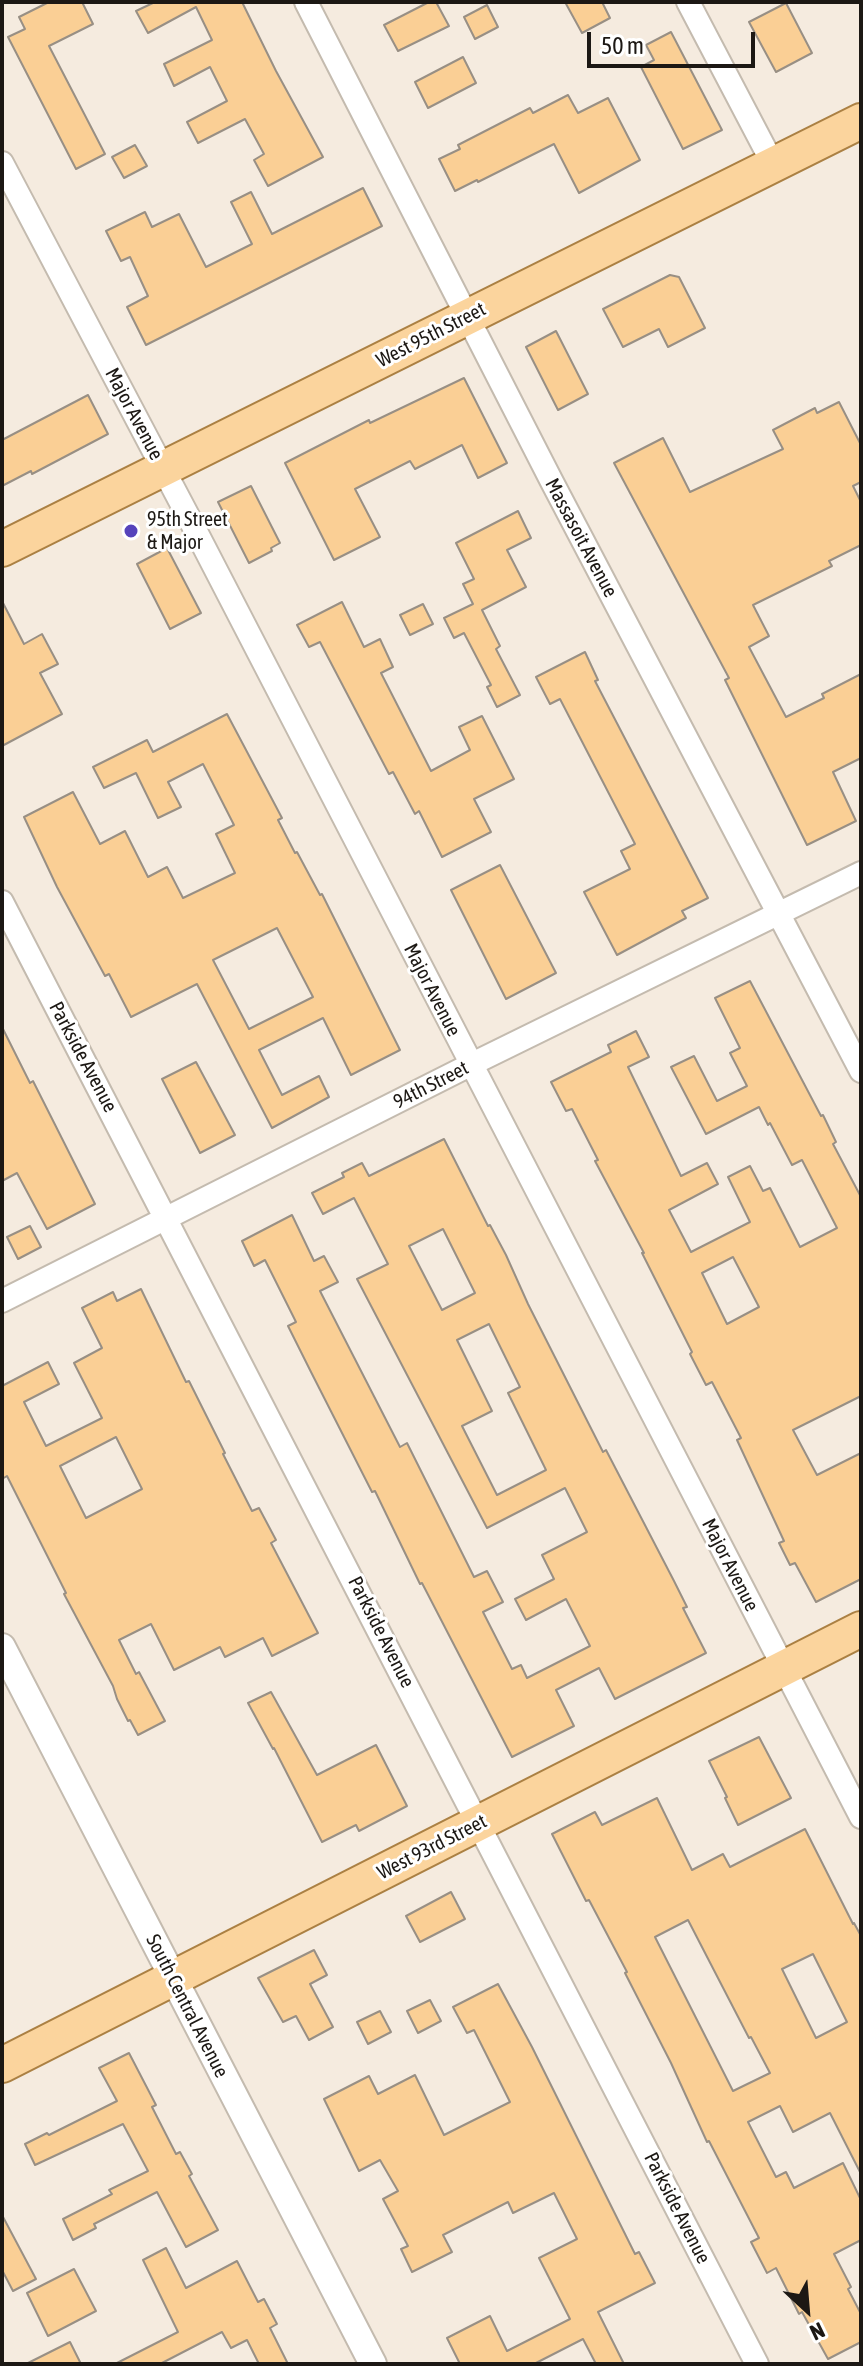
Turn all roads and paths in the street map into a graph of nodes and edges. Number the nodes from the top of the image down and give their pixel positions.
1 (306, 2) edge
2 (688, 2) edge
3 (861, 121) edge
4 (2, 163) edge
5 (773, 164) junction
6 (468, 317) junction
7 (163, 469) junction
8 (2, 549) edge
9 (861, 873) edge
10 (2, 902) edge
11 (779, 914) junction
12 (470, 1065) junction
13 (861, 1071) edge
14 (167, 1218) junction
15 (2, 1301) edge
16 (861, 1629) edge
17 (2, 1647) edge
18 (784, 1669) junction
19 (861, 1817) edge
20 (479, 1824) junction
21 (173, 1977) junction
22 (2, 2065) edge
23 (373, 2364) edge
24 (757, 2364) edge

1 - 6 street, Massasoit Avenue
2 - 5 street
3 - 5 main road, West 95th Street
4 - 7 street, Major Avenue
5 - 6 main road, West 95th Street
6 - 7 main road, West 95th Street
6 - 11 street, Massasoit Avenue
7 - 8 main road, West 95th Street
7 - 12 street, Major Avenue
9 - 11 street, 94th Street
10 - 14 street, Parkside Avenue
11 - 12 street, 94th Street
11 - 13 street, Massasoit Avenue
12 - 14 street, 94th Street
12 - 18 street, Major Avenue
14 - 15 street, 94th Street
14 - 20 street, Parkside Avenue
16 - 18 main road, West 93rd Street
17 - 21 street, South Central Avenue
18 - 19 street, Major Avenue
18 - 20 main road, West 93rd Street
20 - 21 main road, West 93rd Street
20 - 24 street, Parkside Avenue
21 - 22 main road, West 93rd Street
21 - 23 street, South Central Avenue

